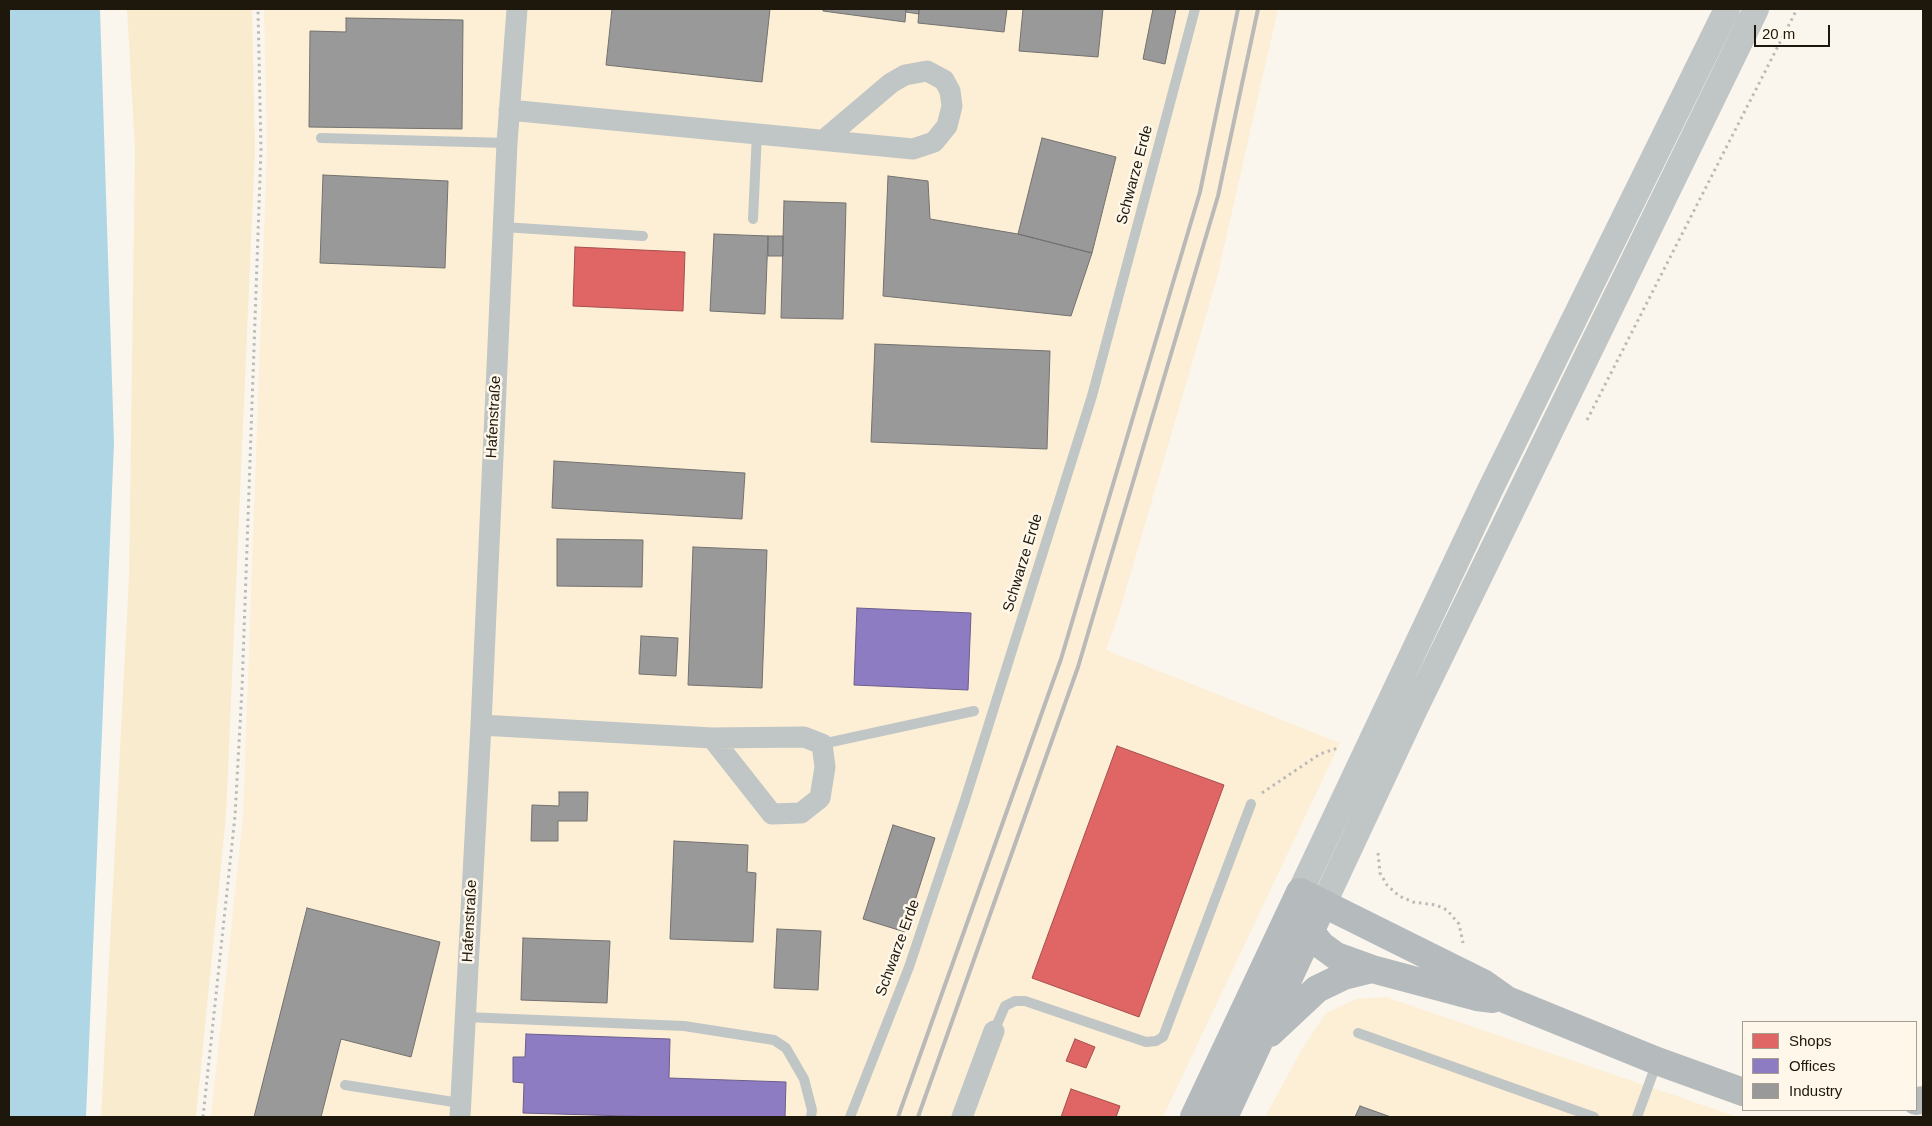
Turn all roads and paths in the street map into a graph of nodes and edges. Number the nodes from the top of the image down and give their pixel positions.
1 (258, 9) edge
2 (517, 9) edge
3 (1195, 9) edge
4 (1727, 9) edge
5 (1756, 9) edge
6 (1797, 9) edge
7 (509, 110) junction
8 (757, 133) junction
9 (321, 138) dead end
10 (825, 139) junction
11 (507, 142) junction
12 (753, 219) dead end
13 (503, 228) junction
14 (643, 236) dead end
15 (1585, 425) dead end
16 (974, 711) dead end
17 (481, 725) junction
18 (712, 738) junction
19 (822, 744) junction
20 (1343, 746) dead end
21 (1251, 804) joint
22 (1378, 851) dead end
23 (1311, 898) junction
24 (1310, 931) junction
25 (1372, 969) junction
26 (1456, 970) junction
27 (1507, 1000) junction
28 (465, 1017) junction
29 (994, 1031) joint
30 (1358, 1033) dead end
31 (1258, 1045) junction
32 (1657, 1060) junction
33 (345, 1085) dead end
34 (1742, 1092) edge
35 (460, 1110) edge
36 (203, 1117) edge
37 (811, 1117) edge
38 (850, 1117) edge
39 (962, 1117) edge
40 (1194, 1117) edge
41 (1224, 1117) edge
42 (1594, 1117) edge
43 (1636, 1117) edge

1 - 36 path
2 - 7 street, Hafenstraße
3 - 38 lane, Schwarze Erde
4 - 23 street
5 - 23 street
6 - 15 path
7 - 8 street
7 - 11 street, Hafenstraße
8 - 10 street
8 - 12 lane
9 - 11 lane
10 - 10 street
11 - 13 street, Hafenstraße
13 - 14 lane
13 - 17 street, Hafenstraße
16 - 19 lane
17 - 18 street
17 - 28 street, Hafenstraße
18 - 19 street
18 - 19 street
20 - 21 path
21 - 29 lane
22 - 26 path
23 - 24 main road
23 - 26 main road
23 - 40 main road
24 - 25 main road
24 - 31 main road
25 - 27 main road
25 - 31 main road
26 - 27 main road
27 - 32 main road
28 - 35 street, Hafenstraße
28 - 37 lane
29 - 39 street
30 - 42 lane
31 - 41 main road
32 - 34 main road
32 - 43 lane
33 - 35 lane

